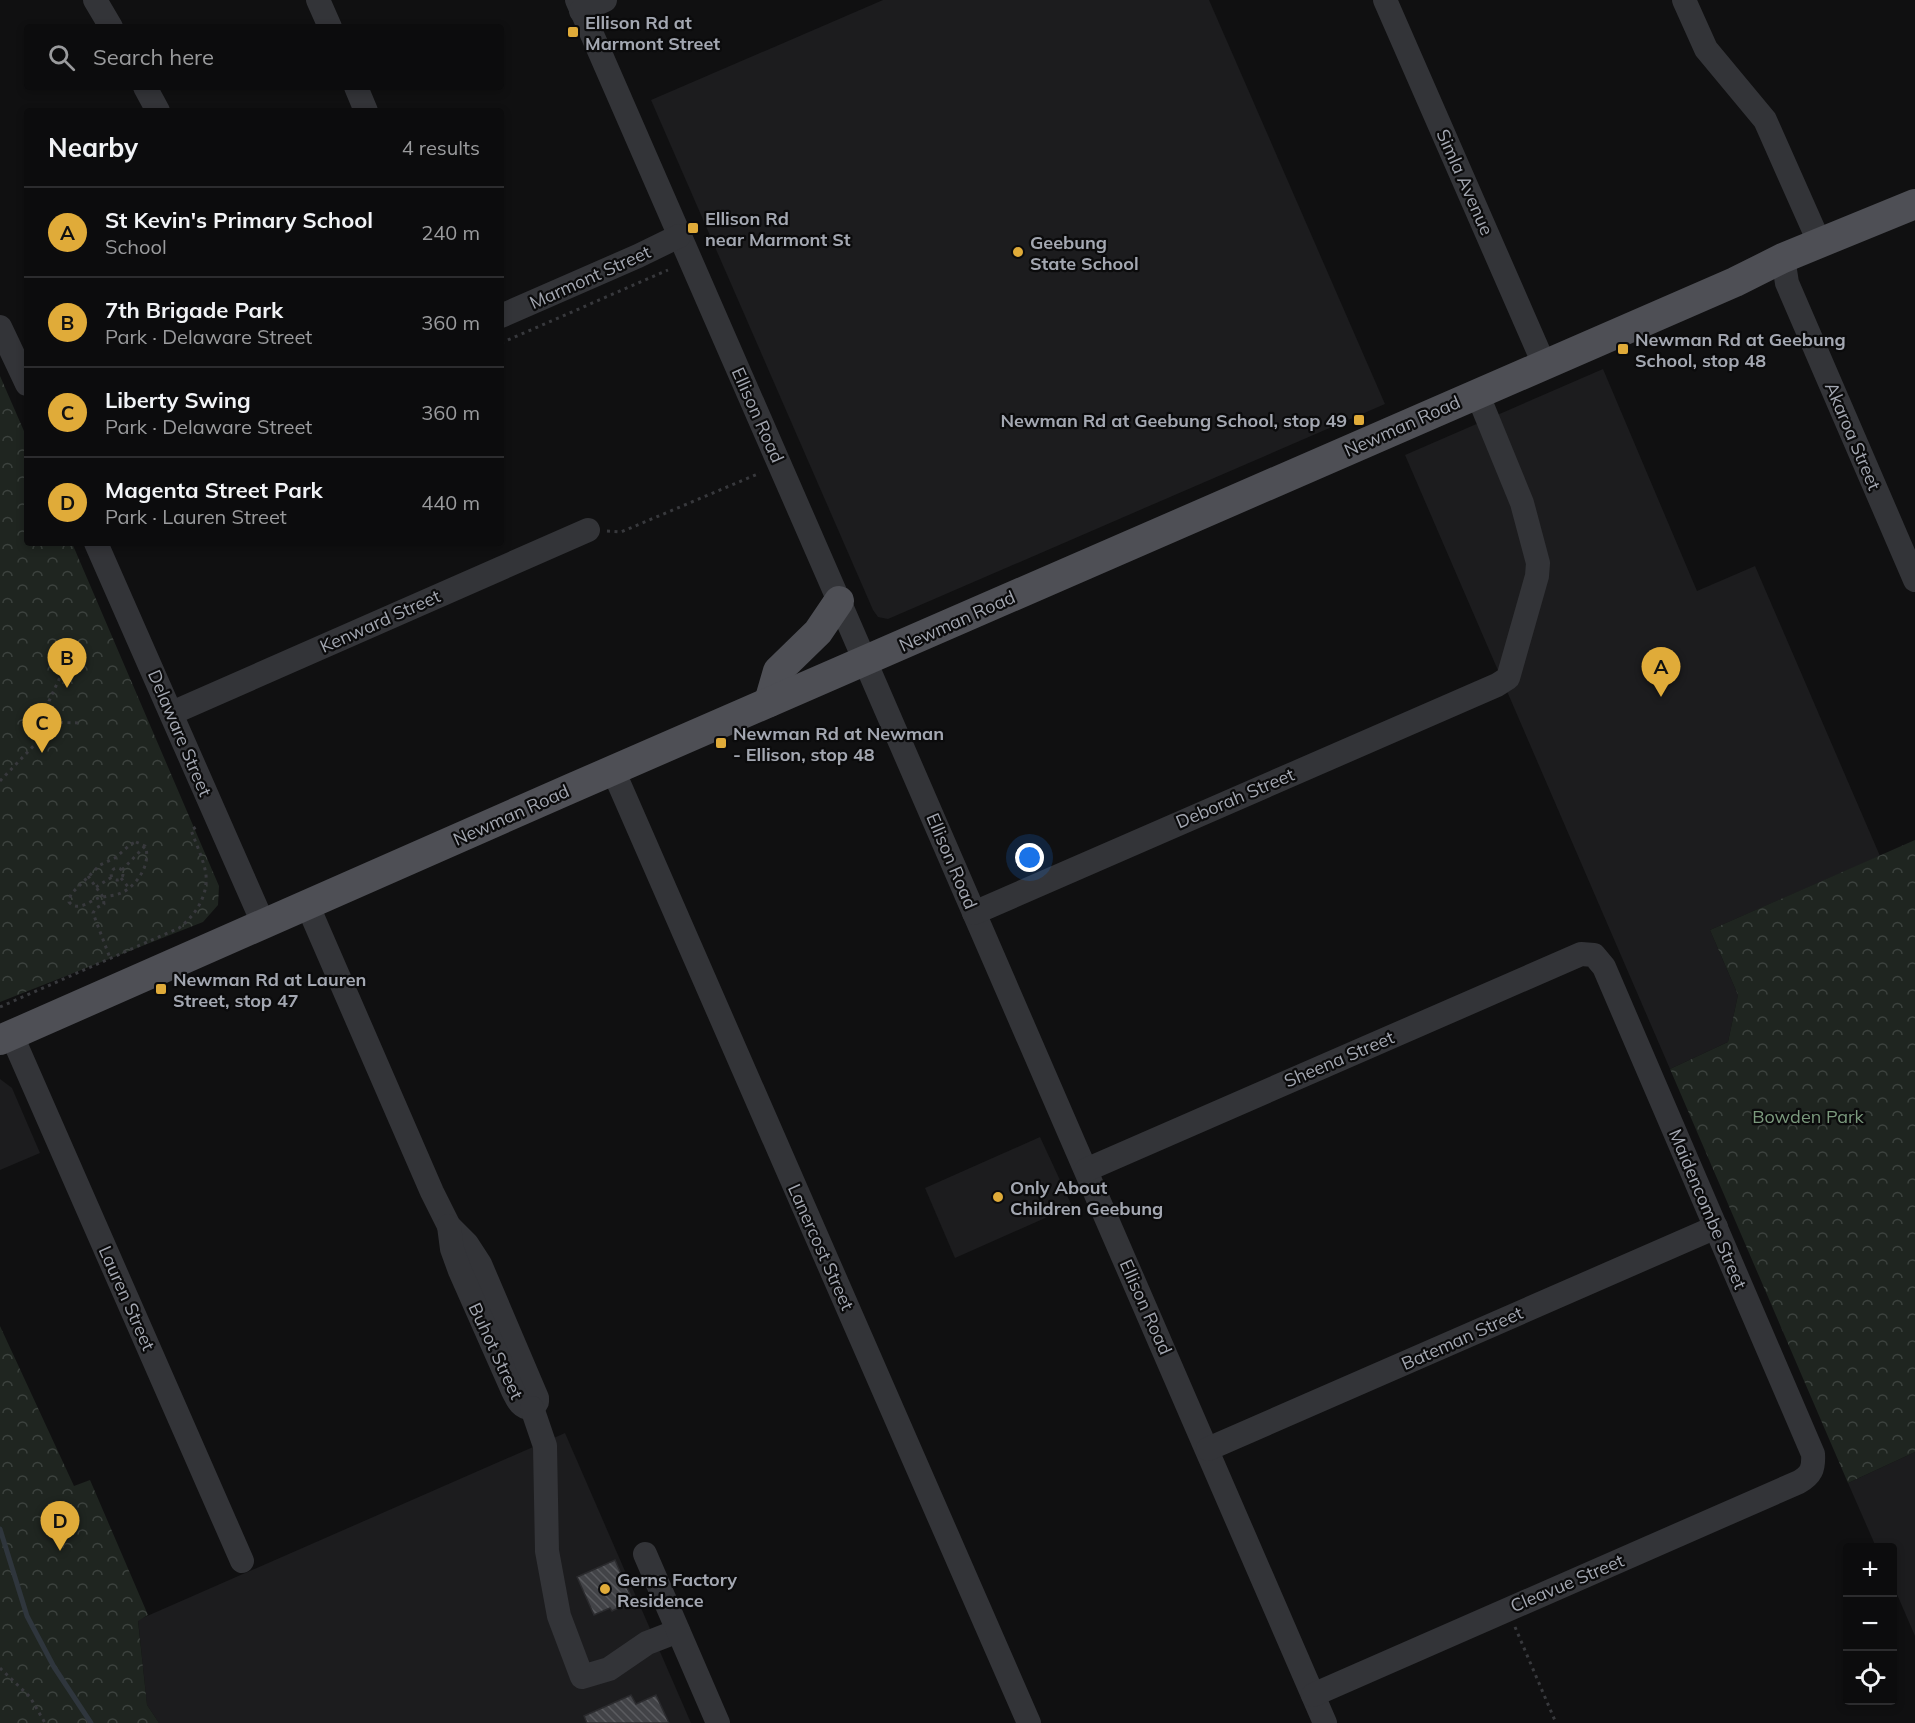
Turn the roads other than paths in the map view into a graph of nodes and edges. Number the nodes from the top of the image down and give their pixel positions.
1 (95, 0) edge
2 (318, 0) edge
3 (605, 0) edge
4 (1385, 0) edge
5 (1684, 0) edge
6 (579, 5) edge
7 (109, 24) edge
8 (329, 24) edge
9 (147, 90) edge
10 (357, 90) edge
11 (156, 108) edge
12 (365, 108) edge
13 (1915, 204) edge
14 (679, 236) junction
15 (1820, 244) junction
16 (1784, 258) junction
17 (504, 315) edge
18 (0, 327) edge
19 (8, 363) edge
20 (1545, 364) junction
21 (24, 381) edge
22 (1477, 393) junction
23 (588, 530) road end
24 (97, 546) edge
25 (1915, 580) edge
26 (839, 601) junction
27 (865, 661) junction
28 (769, 702) junction
29 (172, 713) junction
30 (614, 770) junction
31 (307, 904) junction
32 (974, 913) junction
33 (263, 923) junction
34 (1594, 955) joint
35 (6, 1038) edge
36 (1086, 1170) junction
37 (1716, 1227) junction
38 (1208, 1449) junction
39 (1814, 1465) joint
40 (645, 1554) dead end
41 (242, 1561) dead end
42 (678, 1631) junction
43 (1313, 1695) junction
44 (718, 1723) edge
45 (1029, 1723) edge
46 (1325, 1723) edge

1 - 7 street
2 - 8 street
3 - 6 street
4 - 20 street, Simla Avenue
5 - 15 street
6 - 14 street, Ellison Road
9 - 11 street
10 - 12 street
13 - 15 main road, Newman Road
14 - 17 street, Marmont Street
14 - 26 street, Ellison Road
15 - 16 main road, Newman Road
16 - 20 main road, Newman Road
16 - 25 street, Akaroa Street
18 - 19 street
19 - 21 street
20 - 22 main road, Newman Road
22 - 27 main road, Newman Road
22 - 32 street, Deborah Street
23 - 29 street, Kenward Street
24 - 29 street, Delaware Street
26 - 27 street, Ellison Road
26 - 28 main road
27 - 28 main road, Newman Road
27 - 32 street, Ellison Road
28 - 30 main road, Newman Road
29 - 33 street, Delaware Street
30 - 31 main road, Newman Road
30 - 45 street, Lanercost Street
31 - 33 main road, Newman Road
31 - 42 street, Buhot Street
32 - 36 street, Ellison Road
33 - 35 main road, Newman Road
34 - 36 street, Sheena Street
34 - 37 street, Maidencombe Street
35 - 41 street, Lauren Street
36 - 38 street, Ellison Road
37 - 38 street, Bateman Street
37 - 39 street, Maidencombe Street
38 - 43 street, Ellison Road
39 - 43 street, Cleavue Street
40 - 42 street
42 - 44 street
43 - 46 street, Ellison Road

